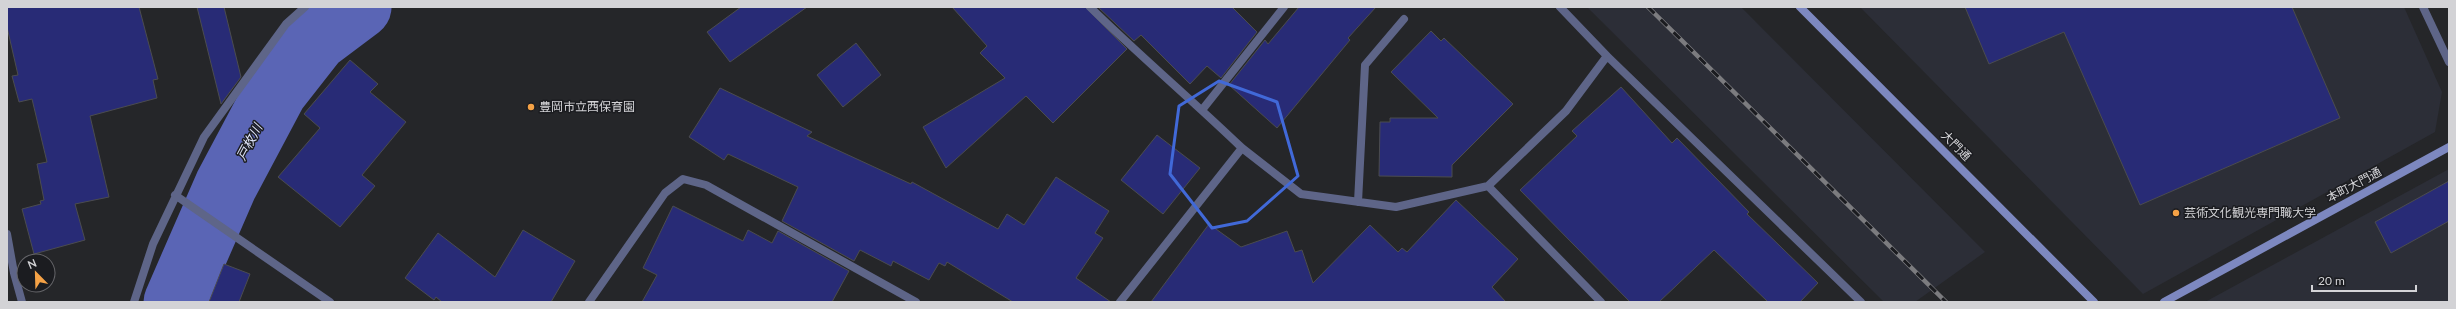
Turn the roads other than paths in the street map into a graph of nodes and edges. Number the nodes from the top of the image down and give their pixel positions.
1 (305, 7) edge
2 (1090, 7) edge
3 (1284, 7) edge
4 (1560, 7) edge
5 (1800, 7) edge
6 (2423, 7) edge
7 (1404, 19) dead end
8 (1607, 56) junction
9 (2449, 62) edge
10 (1202, 110) junction
11 (2449, 147) edge
12 (1242, 148) junction
13 (1488, 186) junction
14 (175, 195) junction
15 (1358, 202) junction
16 (7, 234) edge
17 (10, 274) edge
18 (22, 302) edge
19 (134, 302) edge
20 (330, 302) edge
21 (589, 302) edge
22 (916, 302) edge
23 (1120, 302) edge
24 (1601, 302) edge
25 (1861, 302) edge
26 (2094, 302) edge
27 (2164, 302) edge

1 - 14 street
2 - 10 street
3 - 10 street
4 - 8 street
5 - 26 street, 大門通
6 - 9 street
7 - 15 street
8 - 13 street
8 - 25 street
10 - 12 street
11 - 27 street, 本町大門通
12 - 15 street
12 - 23 street
13 - 15 street
13 - 24 street
14 - 19 street
14 - 20 street
16 - 17 street
17 - 18 street
21 - 22 street

